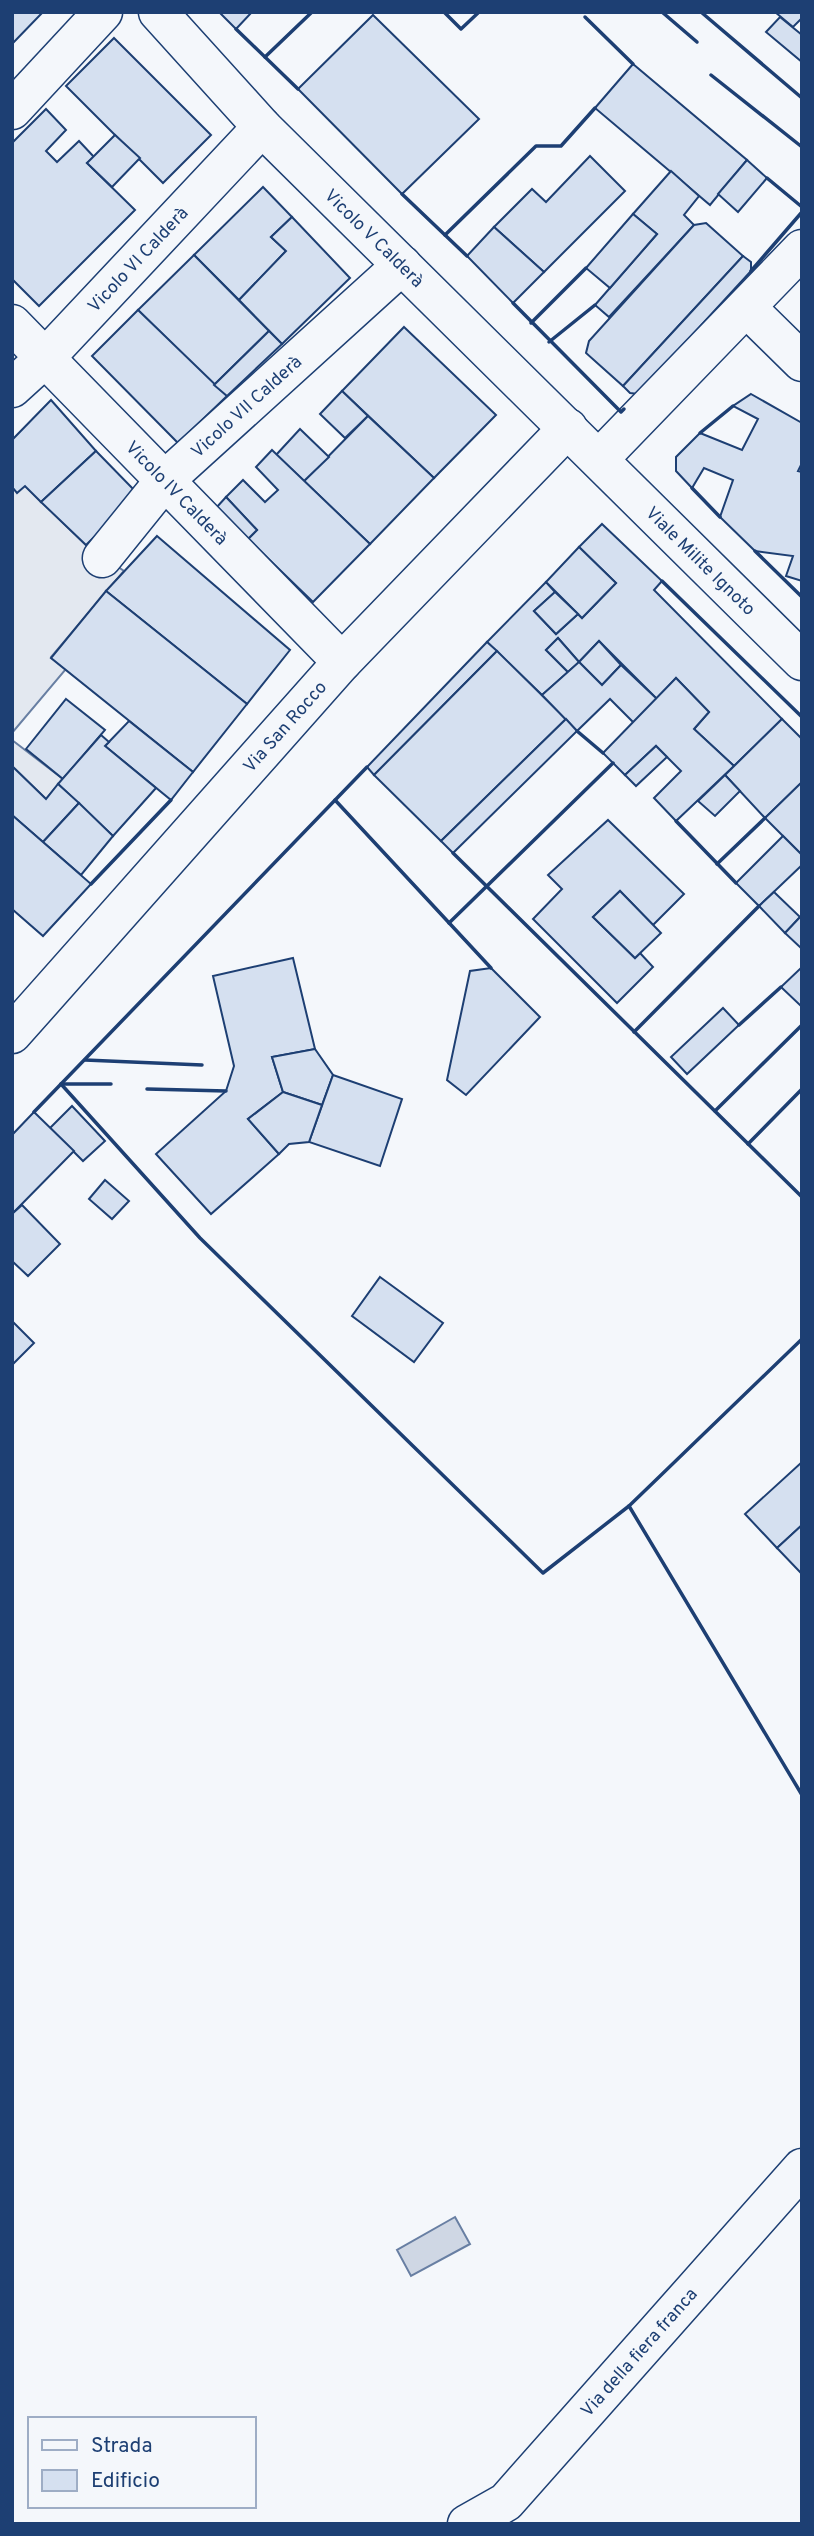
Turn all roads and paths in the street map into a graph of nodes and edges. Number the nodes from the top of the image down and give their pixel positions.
1 (103, 12) edge
2 (158, 12) edge
3 (12, 110) edge
4 (262, 127) junction
5 (802, 249) edge
6 (402, 265) junction
7 (747, 308) junction
8 (12, 324) edge
9 (45, 358) junction
10 (802, 362) edge
11 (12, 388) edge
12 (568, 428) junction
13 (599, 459) junction
14 (164, 480) junction
15 (102, 558) dead end
16 (802, 661) edge
17 (342, 662) junction
18 (12, 1034) edge
19 (802, 2168) edge
20 (467, 2524) edge

1 - 3 street
2 - 4 street, Vicolo V Calderà
4 - 6 street, Vicolo V Calderà
4 - 9 street, Vicolo VI Calderà
5 - 7 street
6 - 12 street, Vicolo V Calderà
6 - 14 street, Vicolo VII Calderà
7 - 10 street
7 - 13 street
8 - 9 street, Vicolo IV Calderà
9 - 11 street, Vicolo VI Calderà
9 - 14 street, Vicolo IV Calderà
12 - 13 street, Vicolo V Calderà
12 - 17 street, Via San Rocco
13 - 16 street, Viale Milite Ignoto
14 - 15 street, Vicolo VII Calderà
14 - 17 street, Vicolo IV Calderà
17 - 18 street, Via San Rocco
19 - 20 street, Via della fiera franca

